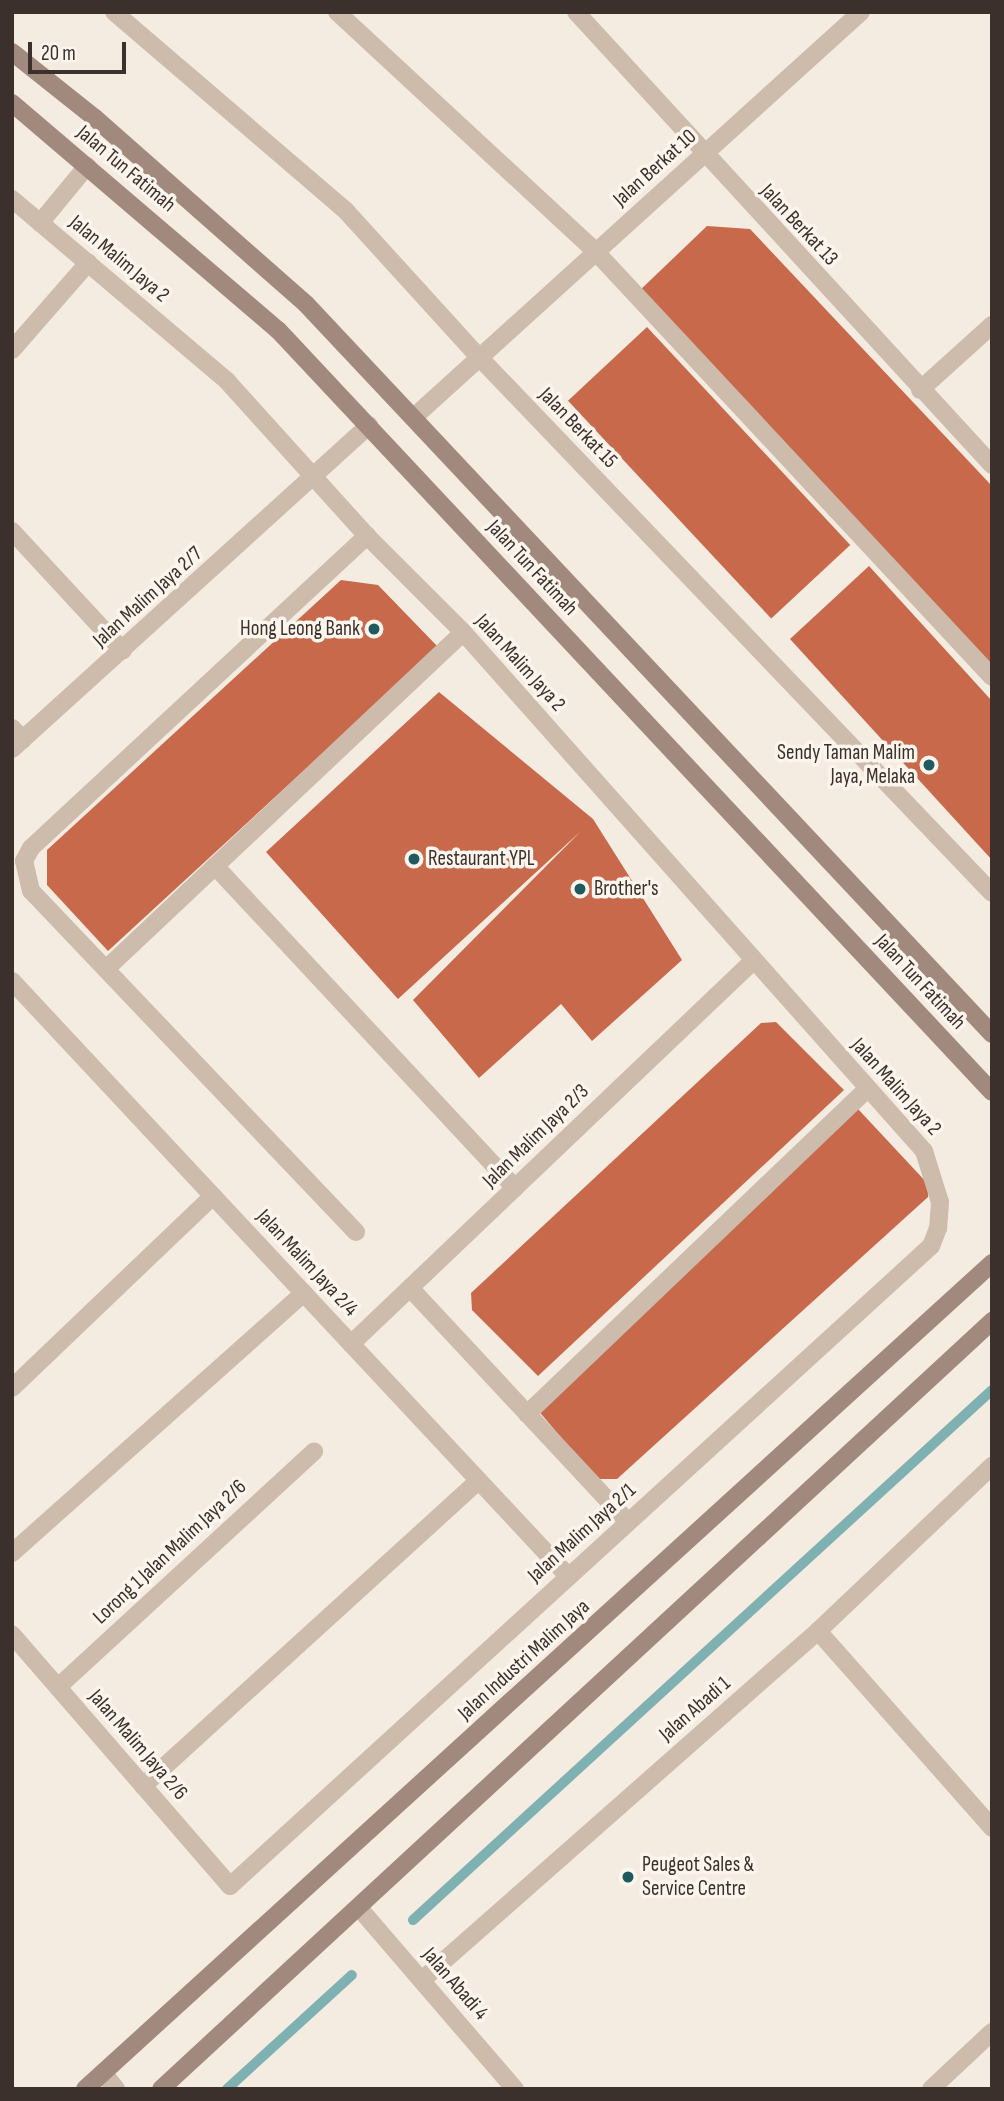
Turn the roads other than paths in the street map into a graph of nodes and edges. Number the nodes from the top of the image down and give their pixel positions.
1 (114, 12) edge
2 (337, 12) edge
3 (576, 12) edge
4 (861, 12) edge
5 (12, 52) edge
6 (12, 103) edge
7 (704, 155) junction
8 (87, 166) junction
9 (12, 199) edge
10 (40, 223) junction
11 (597, 253) junction
12 (88, 263) junction
13 (992, 325) edge
14 (12, 349) edge
15 (478, 356) junction
16 (920, 390) junction
17 (414, 417) junction
18 (369, 425) junction
19 (992, 465) edge
20 (314, 478) junction
21 (12, 531) edge
22 (367, 536) junction
23 (463, 632) junction
24 (123, 651) junction
25 (992, 677) edge
26 (16, 739) edge
27 (215, 866) junction
28 (992, 893) edge
29 (752, 962) junction
30 (106, 969) junction
31 (12, 981) edge
32 (992, 1034) edge
33 (867, 1088) junction
34 (992, 1092) edge
35 (515, 1188) junction
36 (213, 1196) junction
37 (940, 1202) joint
38 (356, 1232) dead end
39 (992, 1263) edge
40 (410, 1288) junction
41 (304, 1293) junction
42 (992, 1321) edge
43 (351, 1344) junction
44 (12, 1388) edge
45 (527, 1414) junction
46 (314, 1451) dead end
47 (992, 1466) edge
48 (479, 1480) junction
49 (628, 1522) junction
50 (12, 1553) edge
51 (568, 1576) junction
52 (818, 1631) junction
53 (12, 1634) edge
54 (58, 1687) junction
55 (143, 1786) junction
56 (992, 1828) edge
57 (230, 1886) joint
58 (360, 1909) junction
59 (422, 1980) junction
60 (992, 2032) edge
61 (104, 2074) junction
62 (85, 2089) edge
63 (116, 2089) edge
64 (161, 2089) edge
65 (515, 2089) edge
66 (932, 2089) edge

1 - 15 street, Jalan Berkat 15
2 - 11 street
3 - 7 street, Jalan Berkat 13
4 - 7 street, Jalan Berkat 10
5 - 17 main road, Jalan Tun Fatimah
6 - 8 main road, Jalan Tun Fatimah
7 - 11 street, Jalan Berkat 10
7 - 16 street, Jalan Berkat 13
8 - 10 street
8 - 18 main road, Jalan Tun Fatimah
9 - 10 street, Jalan Malim Jaya 2
10 - 12 street, Jalan Malim Jaya 2
11 - 15 street, Jalan Berkat 10
11 - 25 street
12 - 14 street
12 - 20 street, Jalan Malim Jaya 2
13 - 16 street
15 - 17 street, Jalan Berkat 10
15 - 28 street, Jalan Berkat 15
16 - 19 street, Jalan Berkat 13
17 - 32 main road, Jalan Tun Fatimah
18 - 20 street, Jalan Malim Jaya 2/7
18 - 34 main road, Jalan Tun Fatimah
20 - 22 street, Jalan Malim Jaya 2
20 - 24 street, Jalan Malim Jaya 2/7
21 - 24 street
22 - 23 street, Jalan Malim Jaya 2
22 - 30 street
23 - 27 street
23 - 29 street, Jalan Malim Jaya 2
24 - 26 street, Jalan Malim Jaya 2/7
27 - 30 street
27 - 35 street
29 - 33 street, Jalan Malim Jaya 2
29 - 35 street, Jalan Malim Jaya 2/3
30 - 38 street
31 - 36 street, Jalan Malim Jaya 2/4
33 - 37 street, Jalan Malim Jaya 2
33 - 45 street
35 - 40 street, Jalan Malim Jaya 2/3
36 - 41 street, Jalan Malim Jaya 2/4
36 - 44 street
37 - 49 street, Jalan Malim Jaya 2/1
39 - 61 main road, Jalan Industri Malim Jaya
40 - 43 street, Jalan Malim Jaya 2/3
40 - 45 street
41 - 43 street, Jalan Malim Jaya 2/4
41 - 50 street
42 - 58 main road
43 - 48 street, Jalan Malim Jaya 2/4
45 - 49 street
46 - 54 street, Lorong 1 Jalan Malim Jaya 2/6
47 - 52 street, Jalan Abadi 1
48 - 51 street, Jalan Malim Jaya 2/4
48 - 55 street
49 - 51 street, Jalan Malim Jaya 2/1
51 - 57 street, Jalan Malim Jaya 2/1
52 - 56 street
52 - 59 street, Jalan Abadi 1
53 - 54 street, Jalan Malim Jaya 2/6
54 - 55 street, Jalan Malim Jaya 2/6
55 - 57 street, Jalan Malim Jaya 2/6
58 - 59 street, Jalan Abadi 4
58 - 64 main road
59 - 65 street, Jalan Abadi 4
60 - 66 street
61 - 62 main road, Jalan Industri Malim Jaya
61 - 63 street

